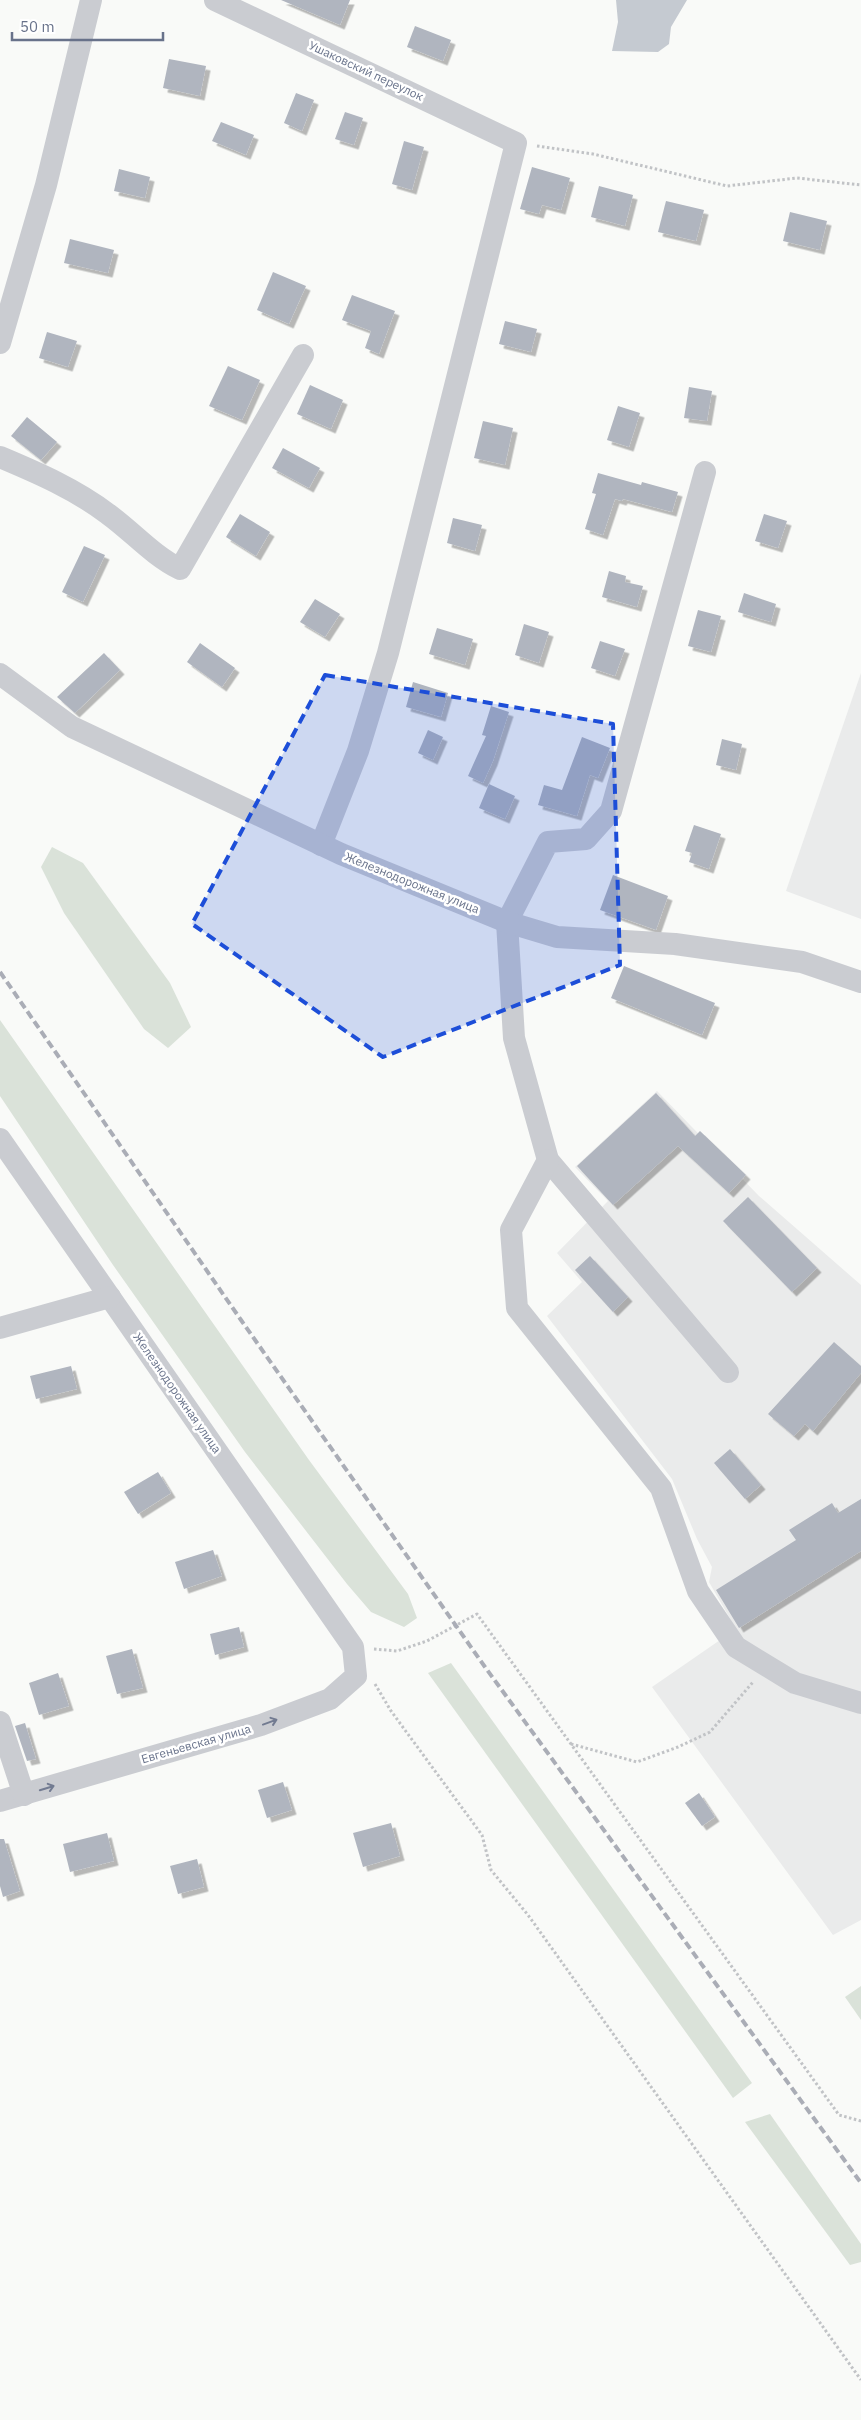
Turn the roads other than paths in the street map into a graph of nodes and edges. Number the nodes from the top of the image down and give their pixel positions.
1 (91, 0) edge
2 (215, 0) edge
3 (0, 343) edge
4 (303, 355) dead end
5 (0, 457) edge
6 (706, 472) dead end
7 (0, 674) edge
8 (322, 845) junction
9 (507, 922) junction
10 (861, 982) edge
11 (0, 1139) edge
12 (548, 1160) junction
13 (110, 1297) junction
14 (0, 1328) edge
15 (728, 1372) dead end
16 (353, 1647) joint
17 (861, 1703) edge
18 (0, 1722) edge
19 (24, 1795) junction
20 (0, 1801) edge

1 - 3 street
2 - 8 street, Ушаковский переулок
4 - 5 street
6 - 9 street
7 - 8 street, Железнодорожная улица
8 - 9 street, Железнодорожная улица
9 - 10 street, Железнодорожная улица
9 - 12 street
11 - 13 street, Железнодорожная улица
12 - 15 street
12 - 17 street
13 - 14 street
13 - 16 street, Железнодорожная улица
19 -> 16 street, Евгеньевская улица
18 - 19 street
19 - 20 street, Евгеньевская улица

